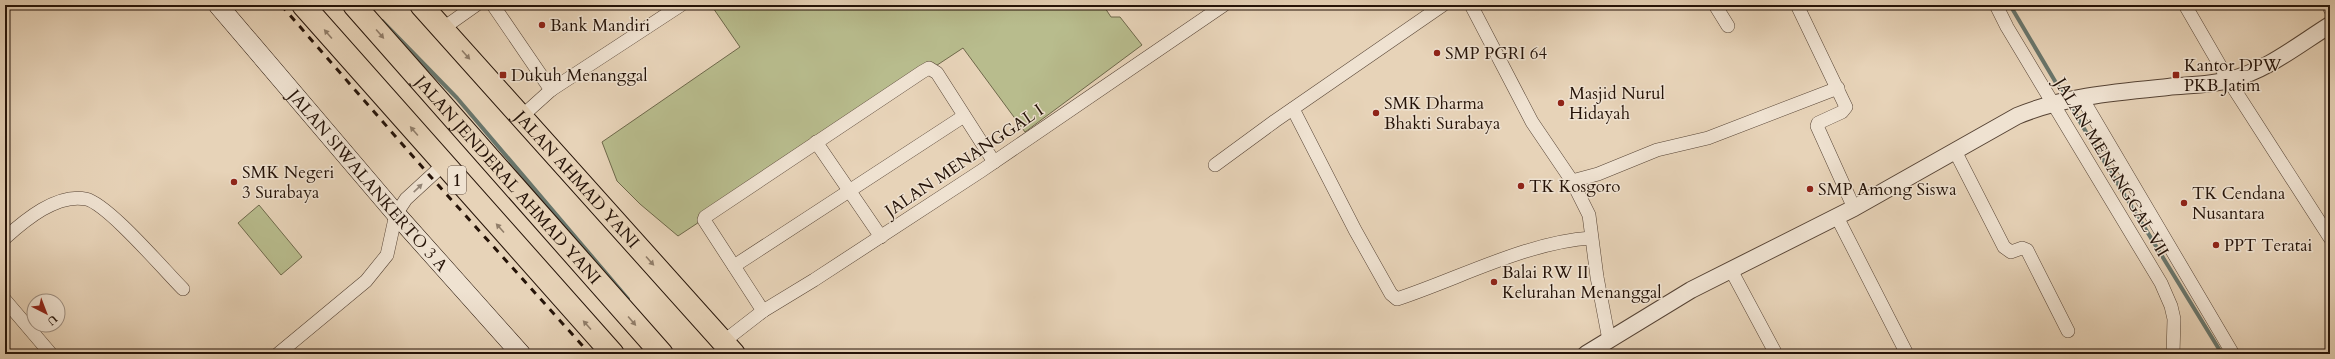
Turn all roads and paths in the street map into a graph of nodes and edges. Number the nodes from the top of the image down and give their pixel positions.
1 (218, 5) edge
2 (303, 5) edge
3 (354, 5) edge
4 (421, 5) edge
5 (476, 5) edge
6 (493, 5) edge
7 (681, 5) edge
8 (1224, 5) edge
9 (1443, 5) edge
10 (1471, 5) edge
11 (1715, 5) edge
12 (1797, 5) edge
13 (1996, 5) edge
14 (2185, 5) edge
15 (2329, 5) edge
16 (2330, 9) edge
17 (2330, 25) edge
18 (1728, 26) dead end
19 (442, 29) junction
20 (2229, 80) junction
21 (1838, 88) junction
22 (551, 90) junction
23 (2066, 101) junction
24 (1293, 108) junction
25 (964, 116) junction
26 (521, 117) junction
27 (816, 142) junction
28 (1955, 151) junction
29 (994, 162) junction
30 (443, 165) junction
31 (1215, 165) dead end
32 (1572, 181) junction
33 (850, 191) junction
34 (1854, 208) junction
35 (396, 214) junction
36 (1837, 217) junction
37 (881, 237) junction
38 (5, 238) edge
39 (1591, 238) junction
40 (2330, 238) edge
41 (734, 266) junction
42 (1731, 270) junction
43 (182, 289) dead end
44 (5, 300) edge
45 (763, 311) junction
46 (2068, 330) dead end
47 (1608, 340) junction
48 (728, 348) edge
49 (51, 354) edge
50 (278, 354) edge
51 (521, 354) edge
52 (613, 354) edge
53 (662, 354) edge
54 (1586, 354) edge
55 (1776, 354) edge
56 (1907, 354) edge
57 (2173, 354) edge
58 (2233, 354) edge

1 - 35 main road, JALAN SIWALANKERTO 3 A
30 -> 2 highway, JALAN JENDERAL AHMAD YANI / 1
3 -> 53 highway, JALAN JENDERAL AHMAD YANI / 1
4 - 19 highway, JALAN AHMAD YANI
5 - 19 street
6 - 22 street
7 - 22 street
8 - 29 street, JALAN MENANGGAL I
9 - 24 street
10 - 32 street
11 - 18 street
12 - 21 street
13 - 23 street, JALAN MENANGGAL VII
14 - 20 street
15 - 16 street
17 - 20 street
19 -> 26 highway, JALAN AHMAD YANI
20 - 23 street
20 - 40 street
21 - 32 street
21 - 34 street
22 - 26 street
23 - 28 street
23 - 57 street, JALAN MENANGGAL VII
23 - 58 street
24 - 31 street
24 - 39 street
25 - 27 street
25 - 29 street
25 - 33 street
26 -> 48 highway, JALAN AHMAD YANI
27 - 33 street
27 - 41 street
28 - 34 street
28 - 46 street
29 - 37 street, JALAN MENANGGAL I
35 -> 30 street
52 -> 30 highway, JALAN JENDERAL AHMAD YANI / 1
32 - 39 street
33 - 37 street
33 - 41 street
34 - 36 street
35 - 50 street
35 - 51 main road, JALAN SIWALANKERTO 3 A
36 - 42 street
36 - 56 street
37 - 45 street, JALAN MENANGGAL I
38 - 43 street
39 - 47 street
41 - 45 street
42 - 47 street
42 - 55 street
44 - 49 street
45 - 48 street, JALAN MENANGGAL I
47 - 54 street

